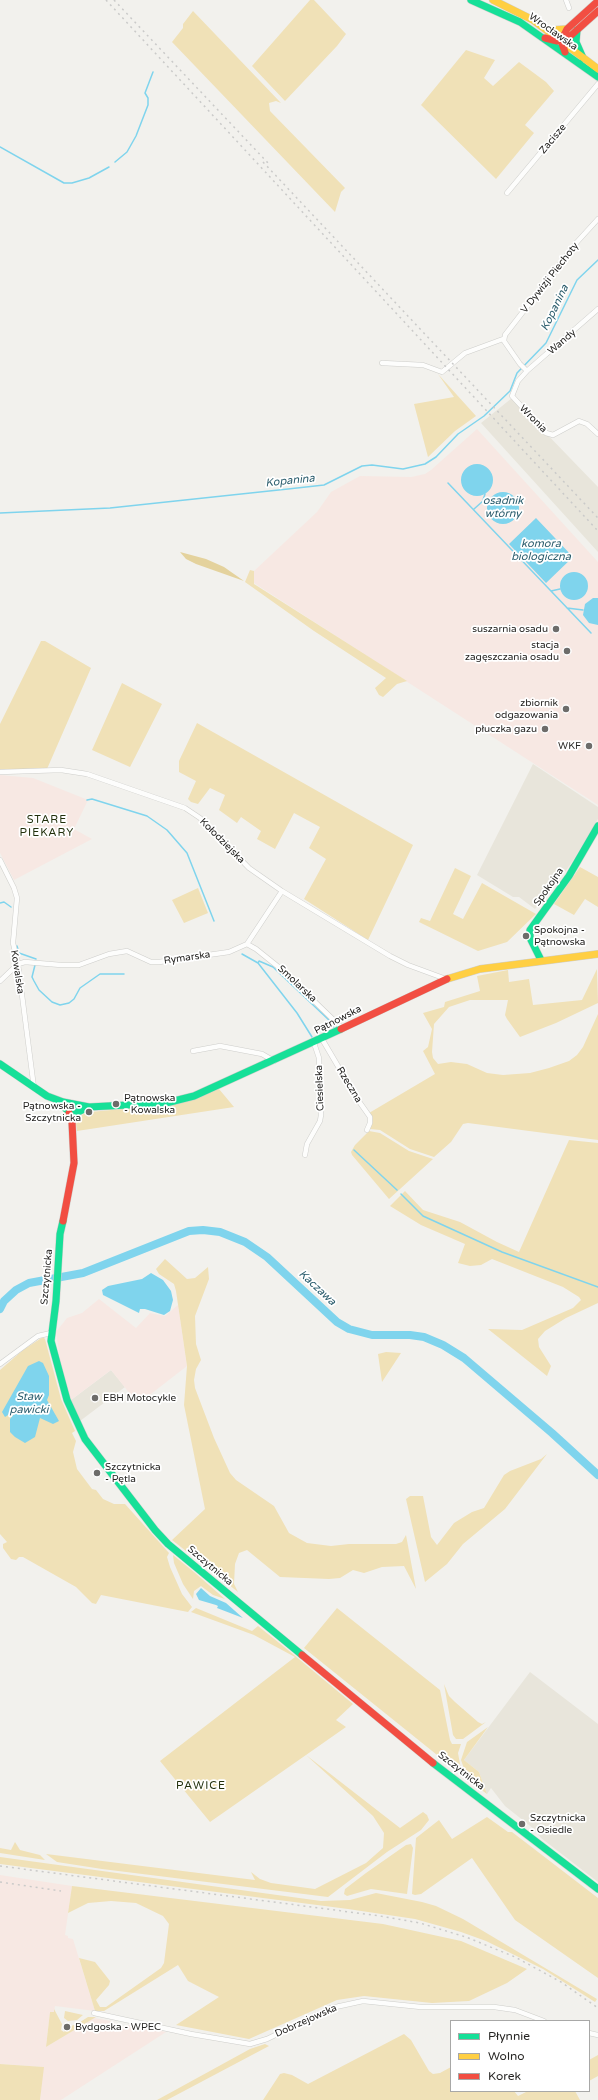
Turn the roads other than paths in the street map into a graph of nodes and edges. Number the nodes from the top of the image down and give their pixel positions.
1 (471, 0) edge
2 (493, 0) edge
3 (566, 0) edge
4 (598, 1) edge
5 (568, 8) dead end
6 (598, 11) edge
7 (543, 27) junction
8 (566, 29) junction
9 (577, 30) junction
10 (545, 38) junction
11 (561, 41) junction
12 (565, 52) junction
13 (583, 58) junction
14 (598, 69) edge
15 (598, 77) edge
16 (598, 84) edge
17 (508, 193) dead end
18 (598, 219) edge
19 (598, 309) edge
20 (503, 338) junction
21 (382, 363) dead end
22 (526, 370) junction
23 (512, 396) joint
24 (598, 434) edge
25 (0, 772) edge
26 (598, 826) edge
27 (0, 860) edge
28 (282, 891) junction
29 (247, 944) junction
30 (598, 954) edge
31 (541, 960) junction
32 (18, 964) junction
33 (446, 979) junction
34 (0, 981) edge
35 (343, 1029) junction
36 (322, 1040) junction
37 (314, 1043) junction
38 (194, 1051) dead end
39 (274, 1061) junction
40 (0, 1064) edge
41 (34, 1088) junction
42 (58, 1101) junction
43 (74, 1104) junction
44 (89, 1107) junction
45 (68, 1112) junction
46 (77, 1113) junction
47 (72, 1122) junction
48 (367, 1130) dead end
49 (305, 1155) dead end
50 (51, 1333) junction
51 (0, 1364) edge
52 (598, 1889) edge
53 (94, 2013) dead end
54 (541, 2020) edge

1 - 10 street, Wrocławska
2 - 7 street, Wrocławska
3 - 5 street
4 - 8 street
6 - 9 street
7 - 8 street
7 - 11 street, Wrocławska
8 - 11 street
9 - 11 street
9 - 13 street
10 - 11 street
10 - 12 street, Wrocławska
11 - 12 street
11 - 13 street, Wrocławska
12 - 15 street, Wrocławska
13 - 14 street, Wrocławska
16 - 17 street, Zacisze
18 - 20 street, V Dywizji Piechoty
19 - 22 street, Wandy
20 - 21 street
20 - 22 street
22 - 23 street, Wandy
23 - 24 street, Wronia
25 - 28 street, Kołodziejska
26 - 31 street, Spokojna
27 - 32 street, Kowalska
28 - 29 street
28 - 33 street, Kołodziejska
29 - 32 street, Rymarska
29 - 35 street, Smolarska
30 - 31 street, Pątnowska
31 - 33 street, Pątnowska
32 - 34 street
32 - 41 street, Kowalska
33 - 35 street, Pątnowska
35 - 36 street, Pątnowska
36 - 37 street, Pątnowska
36 - 48 street, Rzeczna
37 - 39 street, Pątnowska
37 - 49 street, Ciesielska
38 - 39 street
39 - 44 street, Pątnowska
40 - 41 street, Pątnowska
41 - 42 street, Pątnowska
42 - 43 street, Pątnowska
42 - 45 street, Pątnowska
43 - 44 street, Pątnowska
43 - 45 street
43 - 46 street
44 - 46 street, Pątnowska
45 - 46 street
45 - 47 street, Szczytnicka
46 - 47 street
47 - 50 street, Szczytnicka
50 - 51 street
50 - 52 street, Szczytnicka
53 - 54 street, Dobrzejowska

